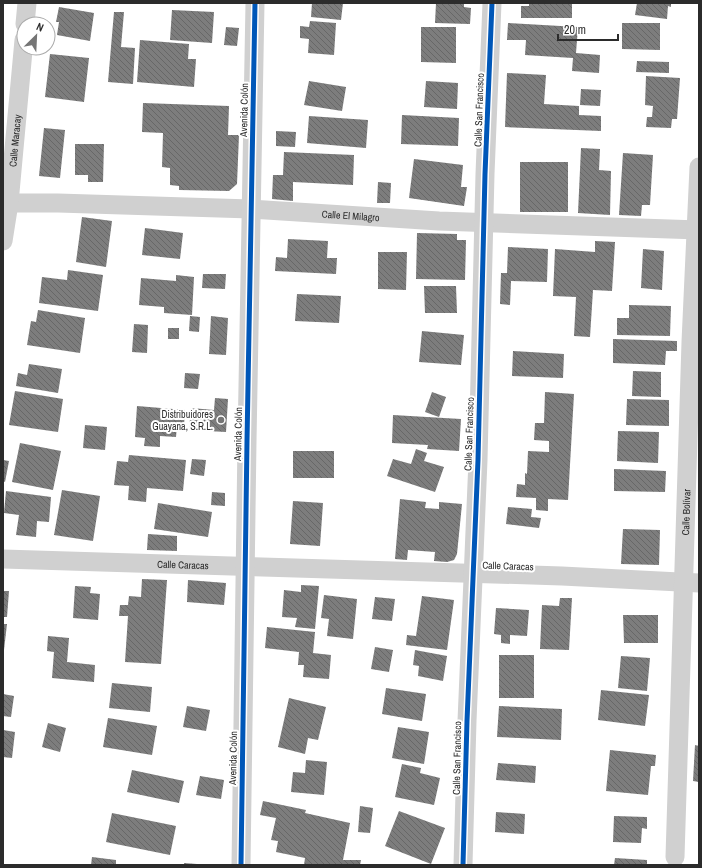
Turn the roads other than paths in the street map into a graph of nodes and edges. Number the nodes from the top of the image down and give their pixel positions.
1 (27, 3) edge
2 (255, 3) edge
3 (492, 3) edge
4 (26, 16) edge
5 (22, 56) edge
6 (699, 167) edge
7 (6, 203) edge
8 (251, 210) junction
9 (484, 223) junction
10 (698, 230) edge
11 (3, 241) edge
12 (3, 560) edge
13 (245, 567) junction
14 (473, 574) junction
15 (691, 583) edge
16 (675, 857) dead end
17 (241, 865) edge
18 (463, 865) edge

1 - 4 street
2 - 8 street, Avenida Colón
3 - 9 street, Calle San Francisco
5 - 7 street, Calle Maracay
6 - 10 street, Calle Bolívar
7 - 8 street, Calle El Milagro
7 - 11 street, Calle Maracay
8 - 9 street, Calle El Milagro
8 - 13 street, Avenida Colón
9 - 10 street, Calle El Milagro
9 - 14 street, Calle San Francisco
10 - 15 street, Calle Bolívar
12 - 13 street, Calle Caracas
13 - 14 street, Calle Caracas
13 - 17 street, Avenida Colón
14 - 15 street, Calle Caracas
14 - 18 street, Calle San Francisco
15 - 16 street, Calle Bolívar

